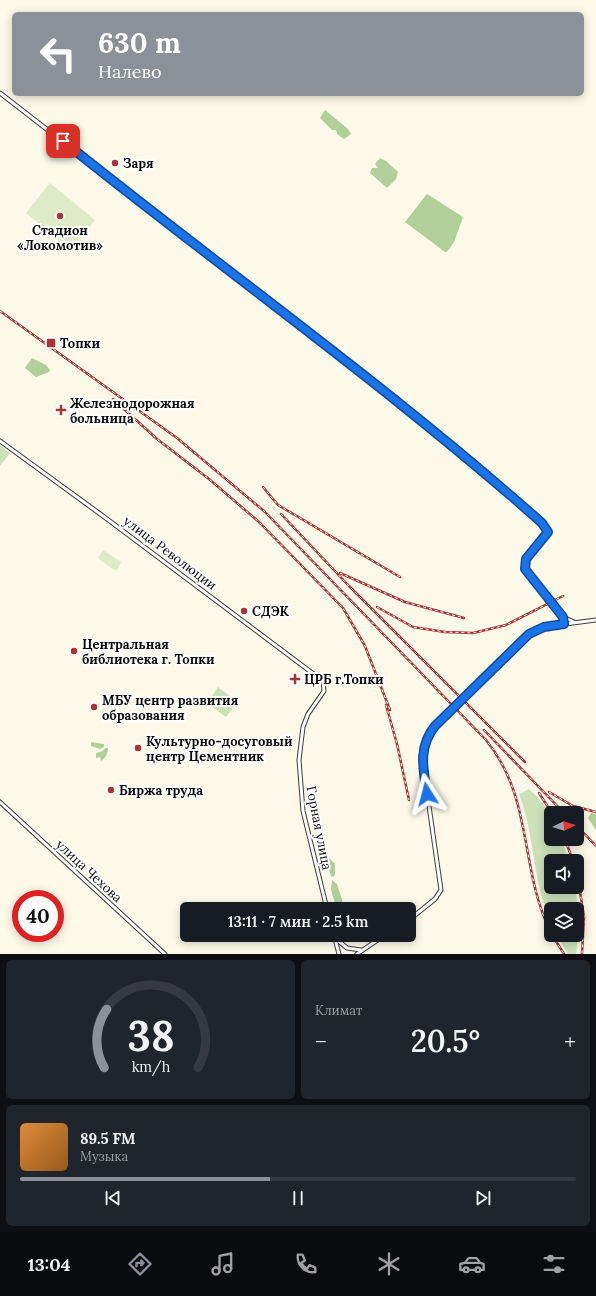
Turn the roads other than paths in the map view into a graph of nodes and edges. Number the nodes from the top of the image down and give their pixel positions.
1 (0, 93) edge
2 (0, 441) edge
3 (563, 617) junction
4 (596, 620) edge
5 (576, 622) junction
6 (564, 624) junction
7 (324, 685) joint
8 (0, 802) edge
9 (325, 902) edge
10 (416, 914) edge
11 (336, 942) edge
12 (340, 942) edge
13 (374, 942) edge
14 (361, 950) junction
15 (165, 954) edge
16 (339, 954) edge
17 (357, 954) edge

1 - 3 street
2 - 7 street, улица Революции
3 - 5 street
3 - 6 street
4 - 5 street
5 - 6 street
6 - 10 street, bridge
7 - 9 street, Горная улица
8 - 15 street, улица Чехова
11 - 16 street
12 - 14 street
13 - 14 street
14 - 17 street

